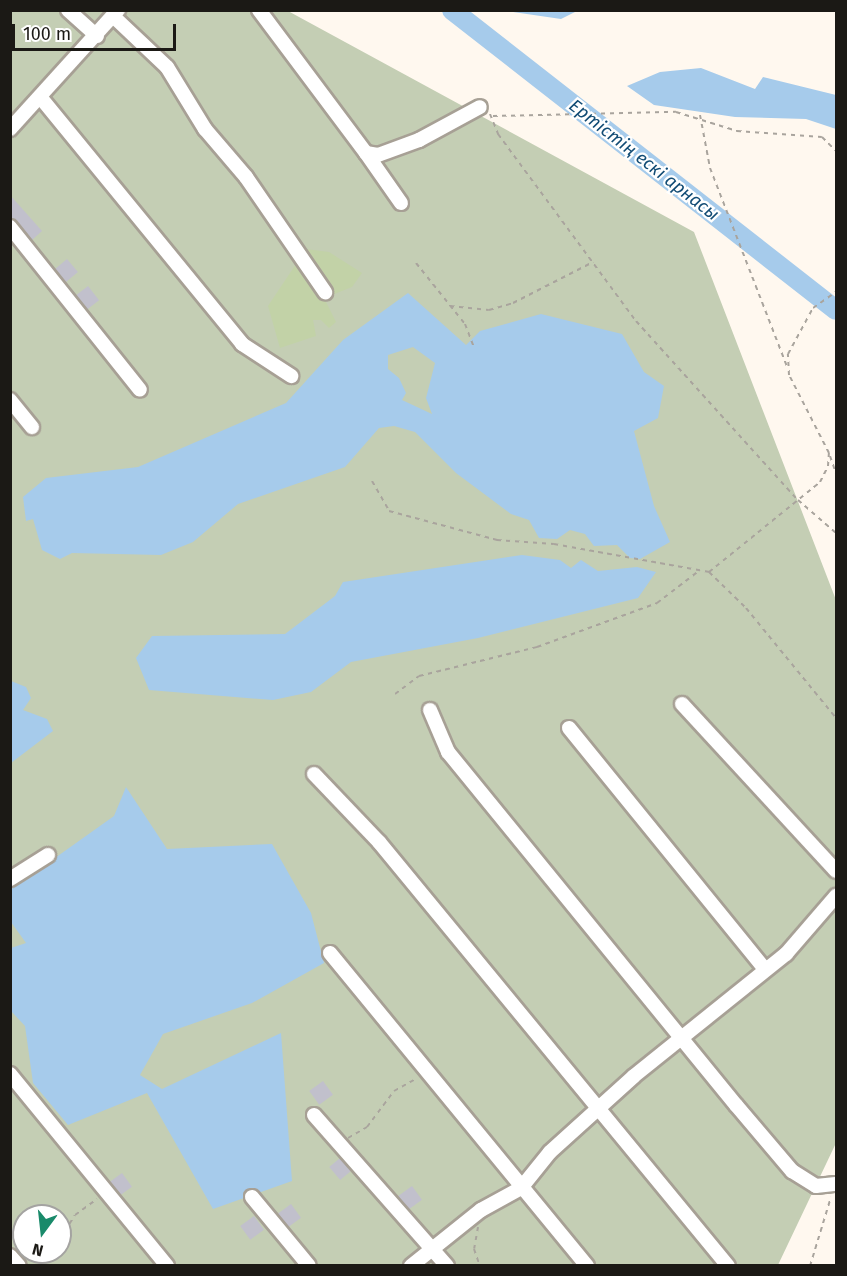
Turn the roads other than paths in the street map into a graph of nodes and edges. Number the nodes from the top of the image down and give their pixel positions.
1 (68, 10) edge
2 (259, 10) edge
3 (115, 13) edge
4 (97, 36) junction
5 (41, 98) junction
6 (480, 107) road end
7 (13, 120) edge
8 (366, 153) junction
9 (401, 204) dead end
10 (10, 227) edge
11 (325, 292) dead end
12 (291, 376) dead end
13 (140, 390) dead end
14 (10, 400) edge
15 (32, 427) dead end
16 (682, 704) dead end
17 (430, 710) dead end
18 (569, 728) dead end
19 (314, 774) dead end
20 (48, 855) dead end
21 (837, 871) edge
22 (10, 879) edge
23 (837, 896) edge
24 (330, 953) dead end
25 (764, 968) junction
26 (684, 1039) junction
27 (10, 1074) edge
28 (601, 1110) junction
29 (314, 1115) dead end
30 (836, 1184) edge
31 (521, 1188) junction
32 (252, 1197) dead end
33 (431, 1248) junction
34 (10, 1256) edge
35 (19, 1266) edge
36 (166, 1266) edge
37 (309, 1266) edge
38 (411, 1266) edge
39 (447, 1266) edge
40 (587, 1266) edge
41 (728, 1266) edge

1 - 4 street
2 - 8 street
3 - 4 street
3 - 11 street
4 - 5 street
5 - 7 street
5 - 12 street
6 - 8 street
8 - 9 street
10 - 13 street
14 - 15 street
16 - 21 street
17 - 26 street
18 - 25 street
19 - 28 street
20 - 22 street
23 - 25 street
24 - 31 street
25 - 26 street
26 - 28 street
26 - 30 street
27 - 36 street
28 - 31 street
28 - 41 street
29 - 33 street
31 - 33 street
31 - 40 street
32 - 37 street
33 - 38 street
33 - 39 street
34 - 35 street

